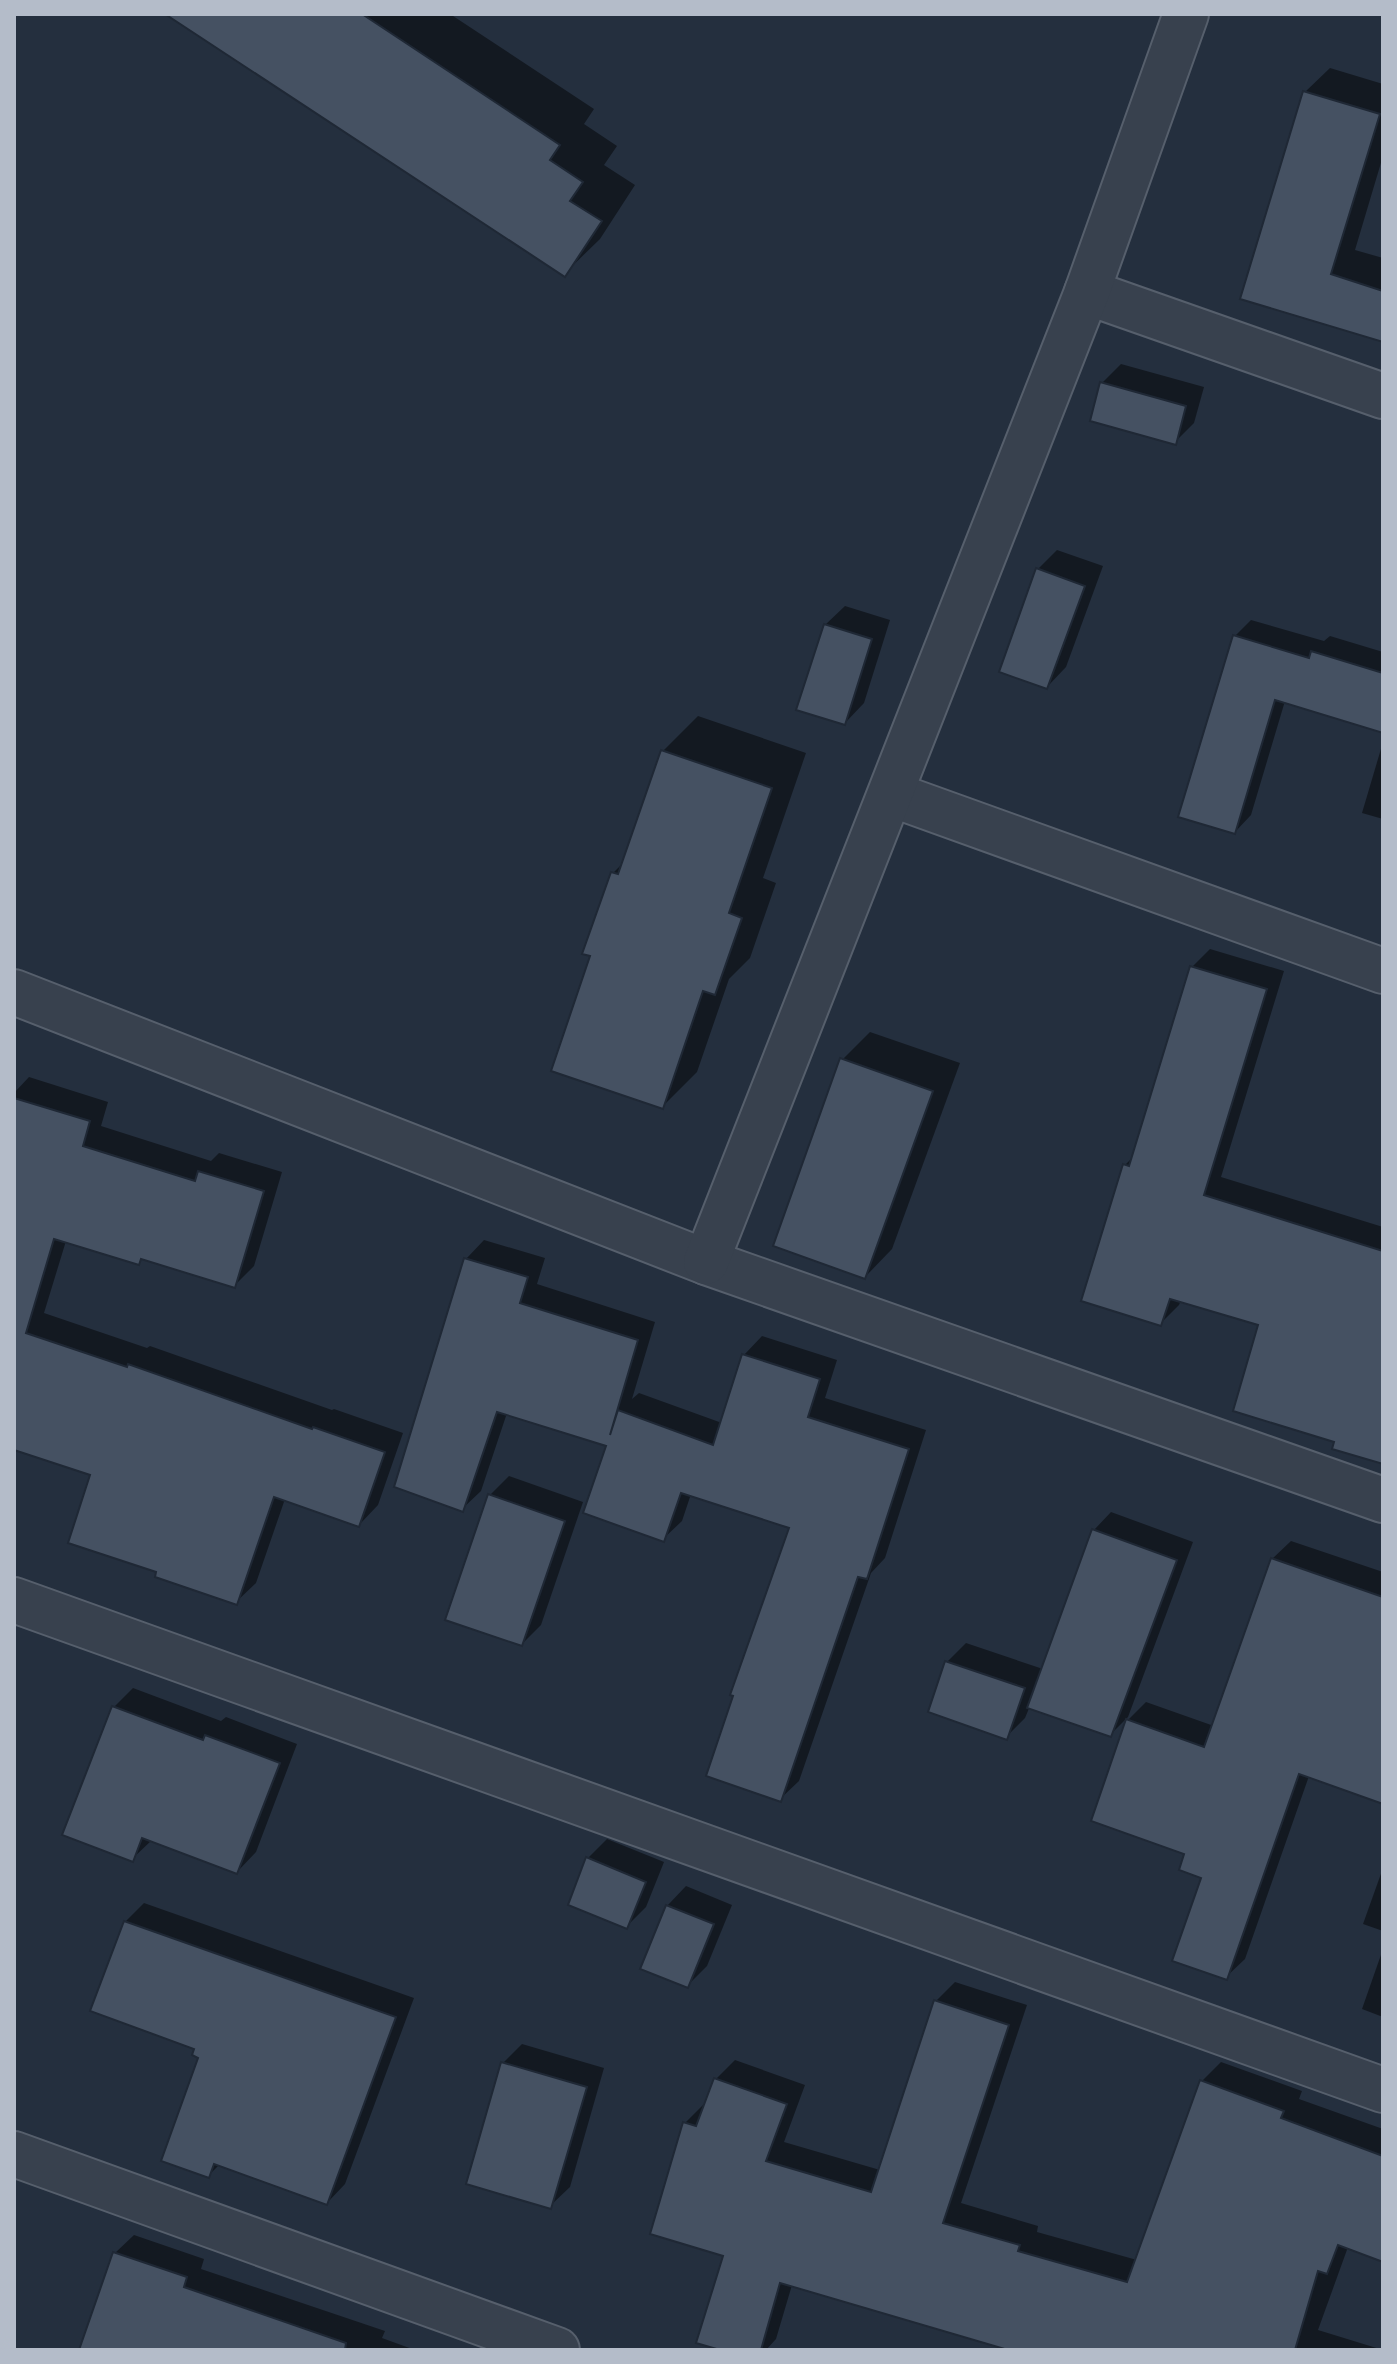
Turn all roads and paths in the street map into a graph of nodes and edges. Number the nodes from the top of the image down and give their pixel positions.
1 (1186, 14) edge
2 (1087, 292) junction
3 (1383, 396) edge
4 (891, 794) junction
5 (1383, 971) edge
6 (14, 992) edge
7 (706, 1262) junction
8 (1383, 1500) edge
9 (14, 1600) edge
10 (1383, 2090) edge
11 (14, 2154) edge
12 (557, 2350) edge

1 - 2 street
2 - 3 street
2 - 4 street
4 - 5 street
4 - 7 street
6 - 7 street
7 - 8 street
9 - 10 street
11 - 12 street

